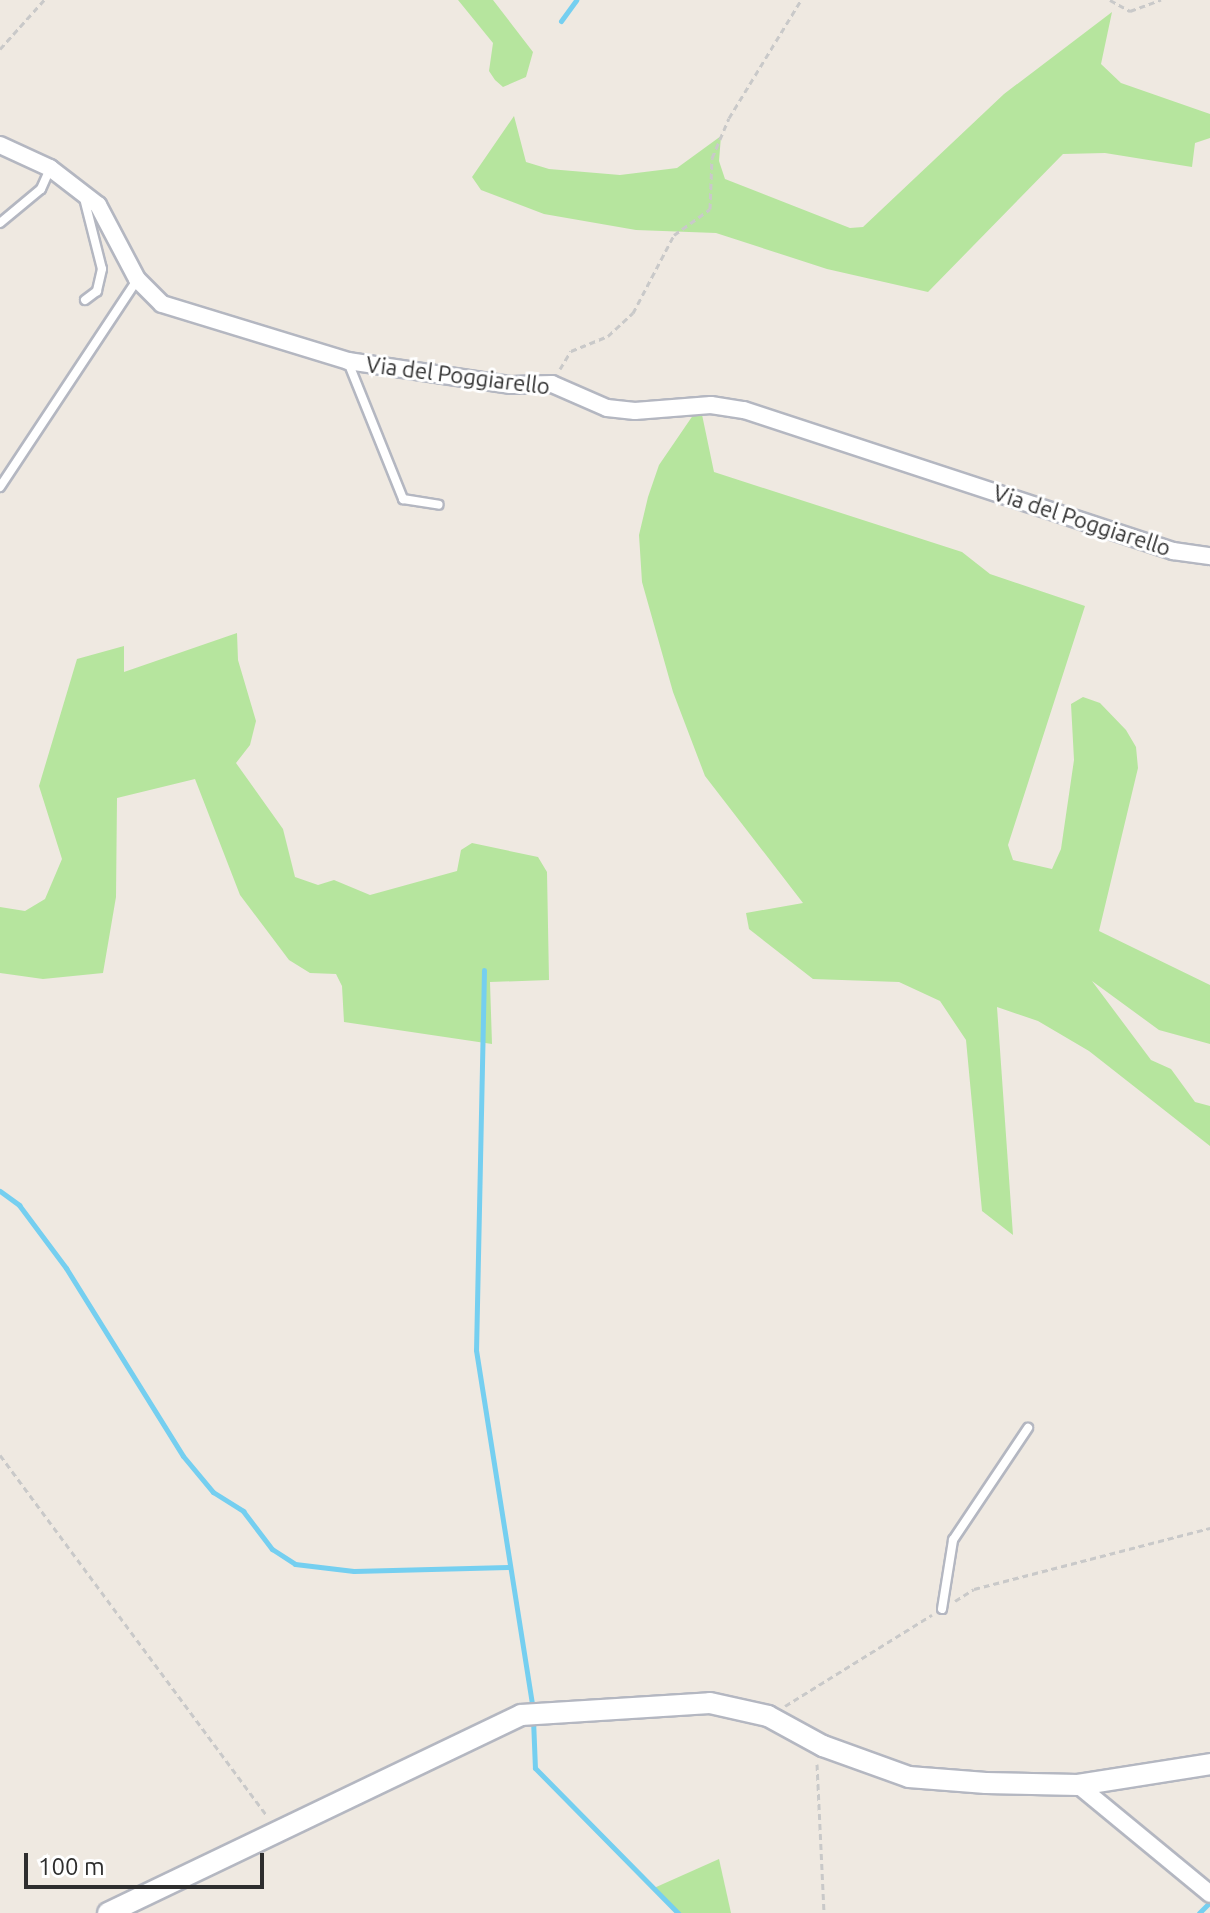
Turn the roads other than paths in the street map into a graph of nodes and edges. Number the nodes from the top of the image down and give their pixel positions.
1 (0, 145) edge
2 (50, 168) junction
3 (82, 189) junction
4 (0, 223) edge
5 (137, 279) junction
6 (85, 300) dead end
7 (348, 361) junction
8 (0, 487) edge
9 (439, 505) dead end
10 (1210, 556) edge
11 (1028, 1428) dead end
12 (942, 1609) road end
13 (1210, 1764) edge
14 (1078, 1785) junction
15 (1210, 1894) edge
16 (108, 1913) edge

1 - 2 street, Via del Poggiarello
2 - 3 street, Via del Poggiarello
2 - 4 lane
3 - 5 street, Via del Poggiarello
3 - 6 lane
5 - 7 street, Via del Poggiarello
5 - 8 lane
7 - 9 lane
7 - 10 street, Via del Poggiarello
11 - 12 lane
13 - 14 street
14 - 15 street
14 - 16 street

